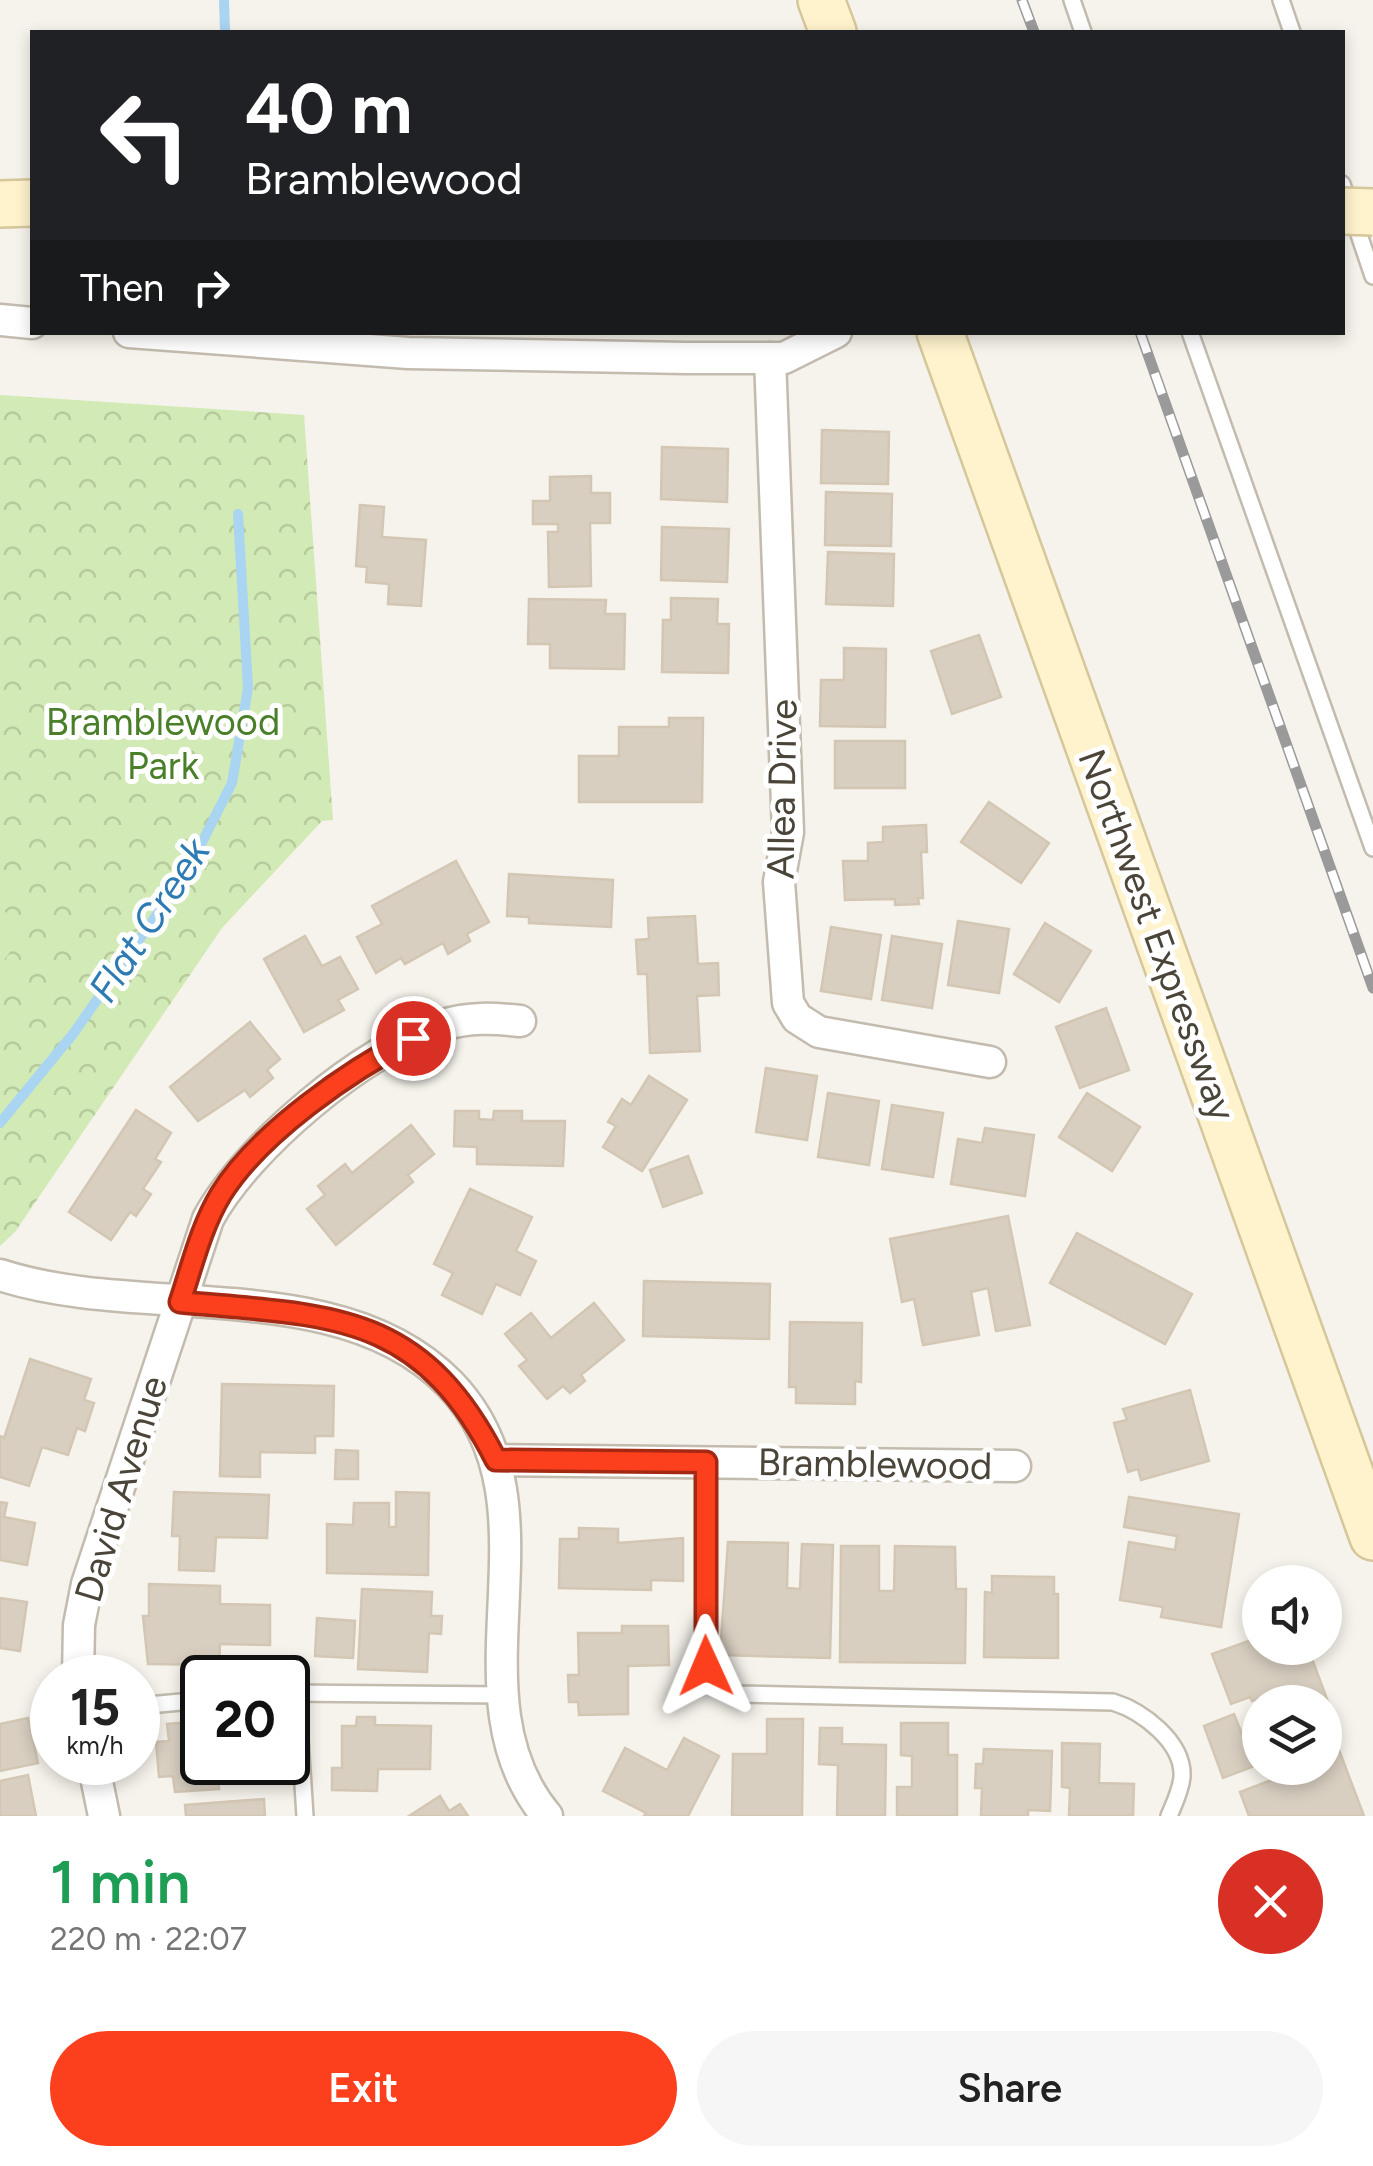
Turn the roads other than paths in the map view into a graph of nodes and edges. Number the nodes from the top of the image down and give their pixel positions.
1 (821, 0) edge
2 (1072, 0) edge
3 (1281, 0) edge
4 (832, 30) edge
5 (1083, 30) edge
6 (1291, 30) edge
7 (1345, 193) edge
8 (30, 203) edge
9 (0, 204) edge
10 (1345, 211) edge
11 (1373, 212) edge
12 (1373, 276) edge
13 (0, 320) edge
14 (30, 324) edge
15 (170, 335) edge
16 (830, 335) edge
17 (941, 335) edge
18 (1191, 335) edge
19 (770, 358) junction
20 (1373, 848) edge
21 (520, 1021) dead end
22 (990, 1062) dead end
23 (0, 1275) edge
24 (180, 1302) junction
25 (496, 1460) junction
26 (706, 1462) junction
27 (1014, 1466) dead end
28 (1373, 1537) edge
29 (78, 1655) edge
30 (310, 1693) edge
31 (504, 1695) junction
32 (98, 1785) edge
33 (302, 1785) edge
34 (104, 1816) edge
35 (305, 1816) edge
36 (547, 1816) edge
37 (1169, 1816) edge

1 - 4 main road
2 - 5 lane
3 - 6 lane
7 - 12 lane
8 - 9 main road
10 - 11 main road, bridge
13 - 14 street
15 - 19 street
16 - 19 street
17 - 28 main road, Northwest Expressway
18 - 20 lane
19 - 22 street, Allea Drive
21 - 24 street
23 - 24 street
24 - 25 street
24 - 29 street, David Avenue
25 - 26 street, Bramblewood
25 - 31 street
26 - 27 street, Bramblewood
26 - 37 lane
30 - 31 lane
31 - 36 street
32 - 34 street
33 - 35 lane

